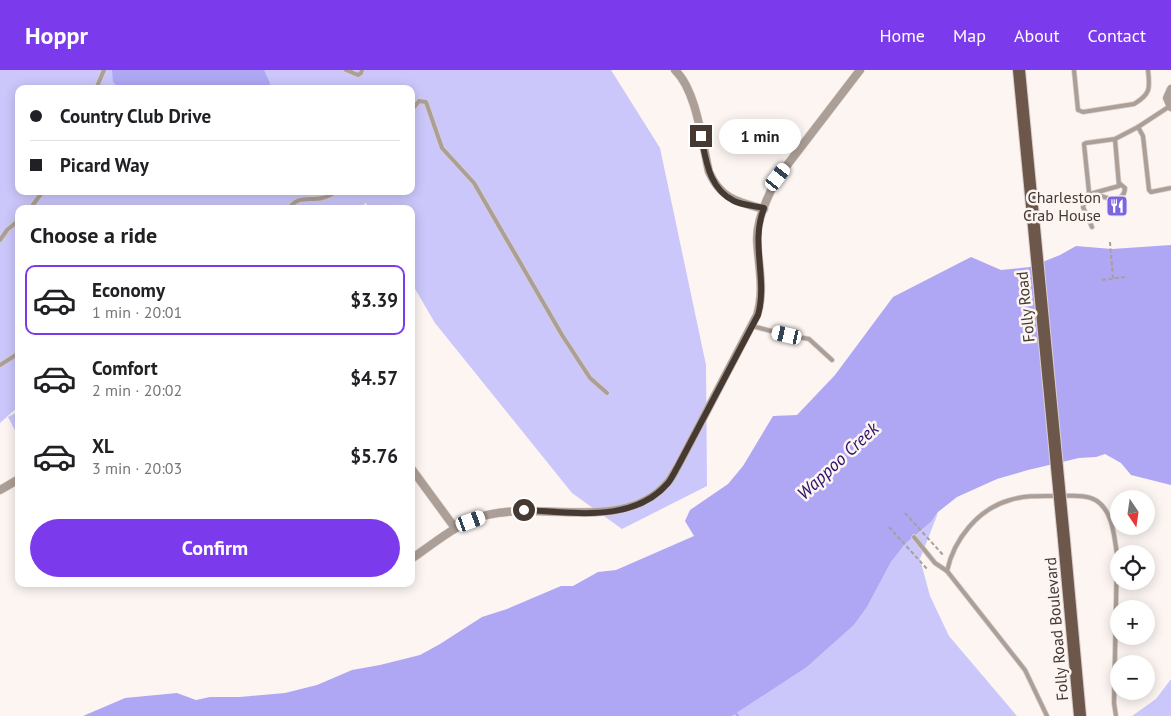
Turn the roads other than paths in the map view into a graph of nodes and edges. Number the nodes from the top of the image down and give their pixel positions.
1 (104, 70) edge
2 (346, 70) edge
3 (362, 70) edge
4 (675, 70) edge
5 (860, 70) edge
6 (1019, 70) edge
7 (1074, 70) edge
8 (1148, 70) edge
9 (98, 85) edge
10 (1171, 90) edge
11 (415, 106) edge
12 (1170, 106) edge
13 (1138, 127) junction
14 (1115, 139) junction
15 (1119, 183) junction
16 (1171, 188) edge
17 (1088, 192) junction
18 (1095, 193) junction
19 (328, 195) edge
20 (291, 205) edge
21 (764, 208) junction
22 (15, 223) edge
23 (1092, 227) dead end
24 (0, 240) edge
25 (752, 326) junction
26 (15, 356) edge
27 (832, 360) dead end
28 (0, 365) edge
29 (607, 393) dead end
30 (415, 473) edge
31 (15, 481) edge
32 (0, 490) edge
33 (456, 528) junction
34 (914, 537) dead end
35 (1064, 540) joint
36 (415, 556) edge
37 (947, 571) junction
38 (1047, 716) edge
39 (1080, 716) edge
40 (1116, 716) edge

1 - 9 lane
2 - 3 lane
4 - 21 street
5 - 21 street
6 - 35 main road, Folly Road, bridge
7 - 8 lane
10 - 12 street
11 - 29 lane
12 - 13 lane
13 - 14 lane
13 - 16 lane
14 - 15 lane
14 - 17 lane
15 - 18 lane
15 - 18 lane
17 - 18 lane
17 - 23 lane
19 - 20 lane
21 - 25 street
22 - 24 lane
25 - 27 lane
25 - 33 street
26 - 28 lane
30 - 33 street
31 - 32 street
33 - 36 street
34 - 37 lane
35 - 39 main road, Folly Road Boulevard
37 - 38 lane
37 - 40 lane

